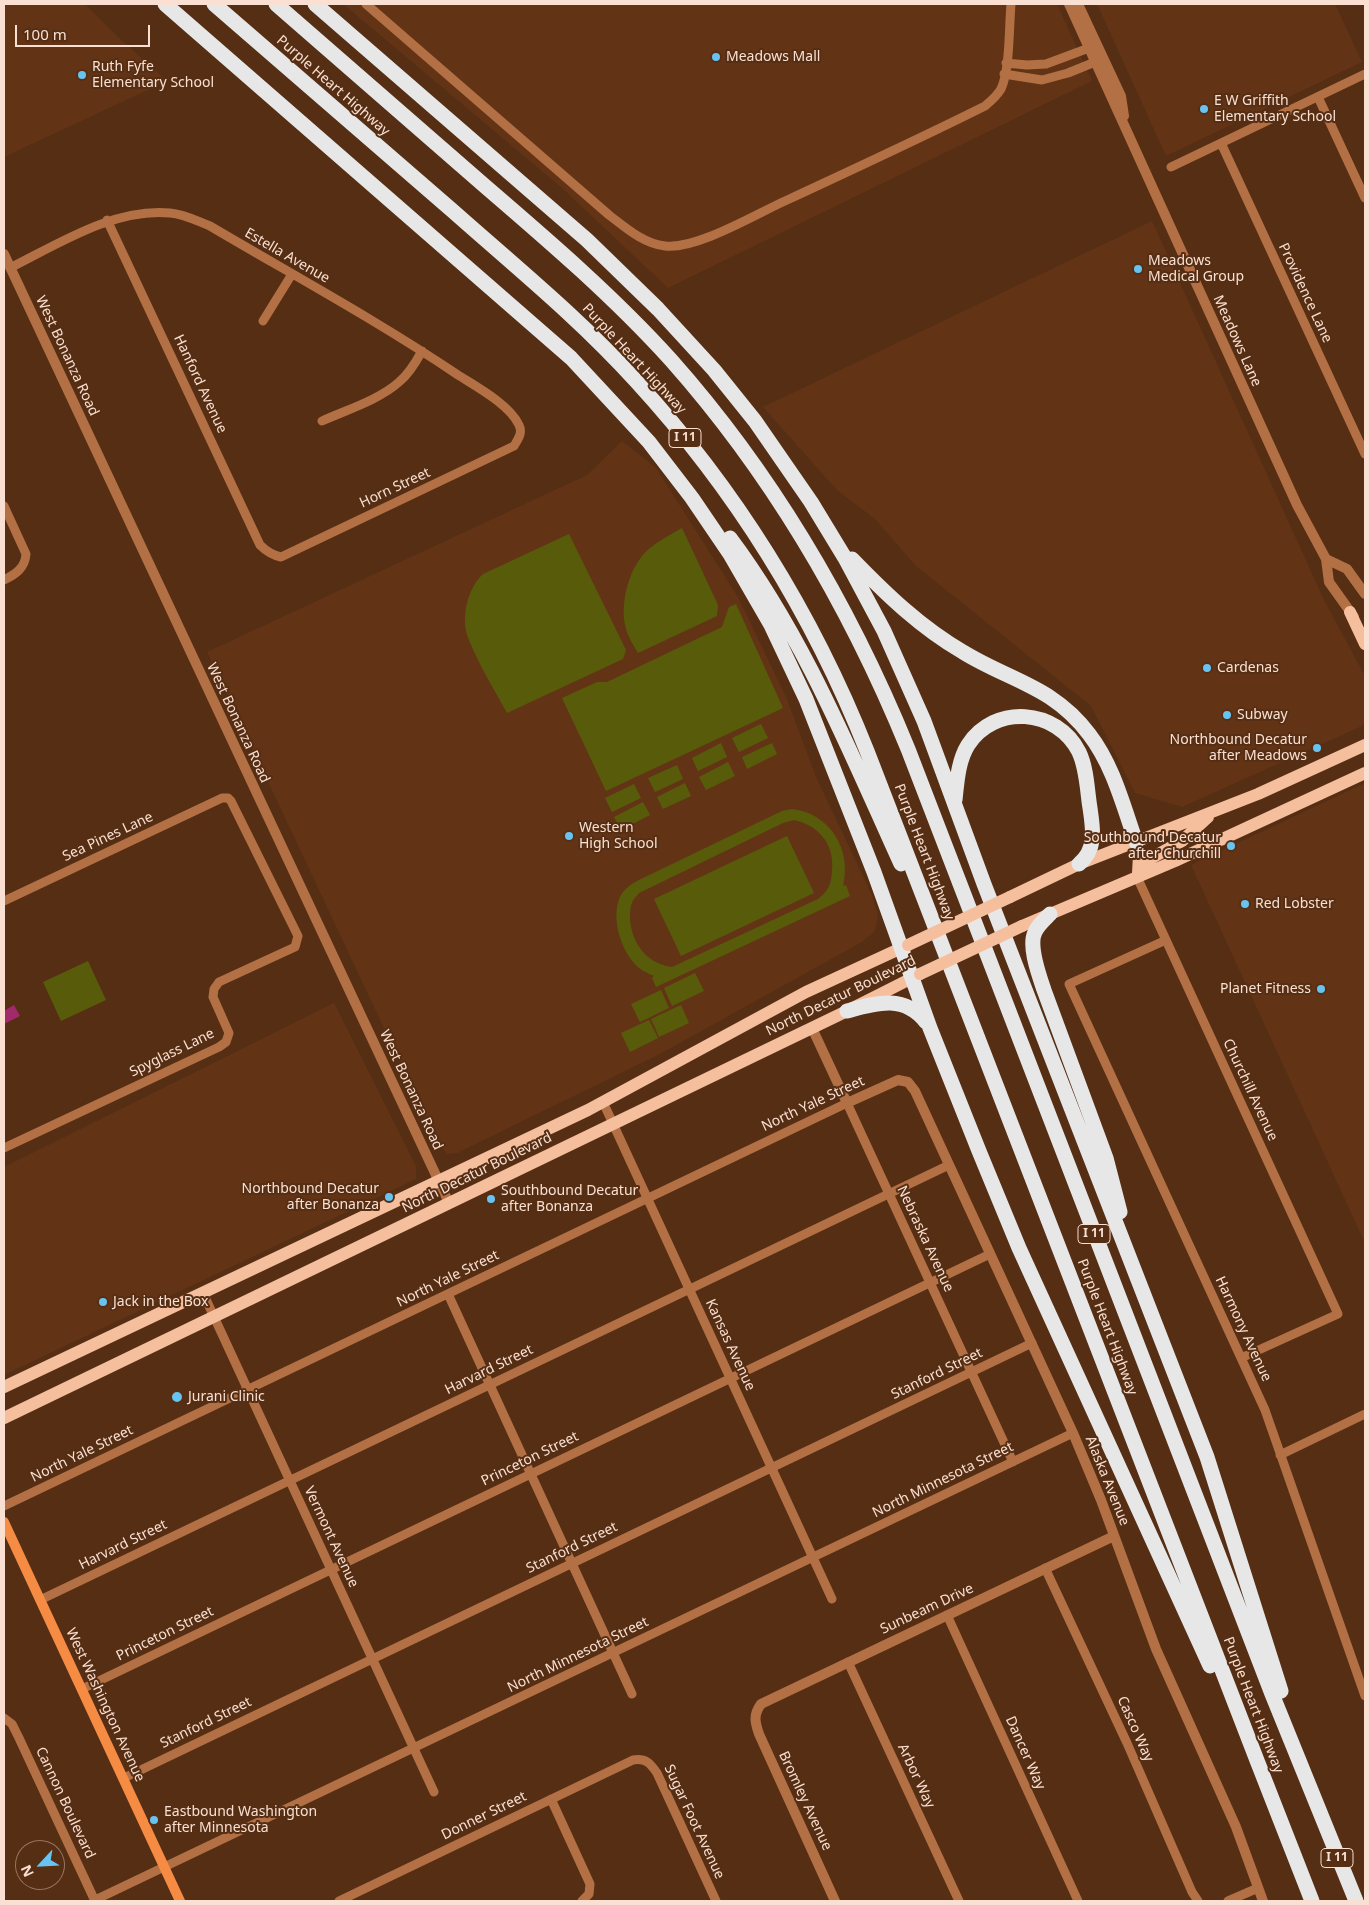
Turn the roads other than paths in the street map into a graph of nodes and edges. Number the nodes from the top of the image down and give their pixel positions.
1 (214, 4) edge
2 (276, 4) edge
3 (315, 4) edge
4 (366, 4) edge
5 (1011, 4) edge
6 (1069, 4) edge
7 (1078, 4) edge
8 (169, 6) edge
9 (1089, 48) junction
10 (1096, 62) junction
11 (1006, 63) junction
12 (1004, 74) junction
13 (1365, 74) edge
14 (1318, 97) junction
15 (1127, 132) junction
16 (1221, 144) junction
17 (1172, 167) dead end
18 (1365, 198) edge
19 (107, 220) junction
20 (4, 254) edge
21 (10, 268) junction
22 (292, 274) junction
23 (263, 321) dead end
24 (422, 351) junction
25 (322, 422) dead end
26 (521, 433) joint
27 (1365, 454) edge
28 (683, 486) junction
29 (4, 506) edge
30 (837, 544) junction
31 (273, 556) joint
32 (1326, 559) junction
33 (4, 580) edge
34 (1365, 594) edge
35 (1350, 612) junction
36 (1365, 632) edge
37 (1365, 644) edge
38 (1365, 739) edge
39 (1365, 745) edge
40 (1348, 754) junction
41 (1365, 773) edge
42 (225, 798) joint
43 (954, 803) junction
44 (1213, 813) junction
45 (1136, 842) junction
46 (1079, 864) junction
47 (1137, 878) junction
48 (4, 901) edge
49 (1050, 914) junction
50 (1166, 940) junction
51 (905, 946) junction
52 (916, 975) junction
53 (847, 1011) junction
54 (968, 1011) junction
55 (812, 1028) junction
56 (930, 1028) junction
57 (904, 1081) joint
58 (603, 1102) junction
59 (847, 1103) junction
60 (613, 1124) junction
61 (4, 1148) edge
62 (949, 1165) junction
63 (438, 1181) junction
64 (889, 1194) junction
65 (647, 1198) junction
66 (449, 1203) junction
67 (990, 1254) junction
68 (1135, 1271) junction
69 (930, 1283) junction
70 (689, 1289) junction
71 (203, 1293) junction
72 (448, 1294) junction
73 (214, 1316) junction
74 (1032, 1343) junction
75 (1241, 1358) junction
76 (972, 1372) junction
77 (731, 1378) junction
78 (490, 1385) junction
79 (4, 1387) edge
80 (248, 1390) junction
81 (1365, 1414) edge
82 (4, 1418) edge
83 (1073, 1433) junction
84 (1280, 1455) junction
85 (1013, 1462) junction
86 (772, 1468) junction
87 (531, 1474) junction
88 (290, 1480) junction
89 (4, 1506) edge
90 (4, 1522) edge
91 (1114, 1536) junction
92 (813, 1557) junction
93 (572, 1564) junction
94 (1045, 1568) junction
95 (331, 1570) junction
96 (832, 1598) dead end
97 (40, 1600) junction
98 (948, 1615) junction
99 (614, 1653) junction
100 (372, 1659) junction
101 (848, 1662) junction
102 (82, 1689) junction
103 (632, 1694) dead end
104 (1365, 1696) edge
105 (756, 1711) joint
106 (5, 1718) edge
107 (414, 1749) junction
108 (642, 1759) joint
109 (124, 1778) junction
110 (434, 1792) dead end
111 (551, 1799) junction
112 (1319, 1814) junction
113 (1282, 1824) junction
114 (165, 1868) junction
115 (1258, 1888) junction
116 (95, 1901) edge
117 (180, 1901) edge
118 (339, 1901) edge
119 (582, 1901) edge
120 (716, 1901) edge
121 (836, 1901) edge
122 (959, 1901) edge
123 (1078, 1901) edge
124 (1198, 1901) edge
125 (1228, 1901) edge
126 (1263, 1901) edge
127 (1312, 1901) edge
128 (1356, 1901) edge

1 - 54 highway, Purple Heart Highway / I 11
2 - 112 highway, Purple Heart Highway / I 11
3 - 30 highway
4 - 12 street
5 - 11 street
6 - 9 street, Meadows Lane
7 - 15 street, Meadows Lane
8 - 28 highway
9 - 10 street, Meadows Lane
9 - 11 street
10 - 12 street
10 - 15 street, Meadows Lane
11 - 12 street
13 - 14 street
14 - 16 street
14 - 18 street
15 - 32 street, Meadows Lane
16 - 17 street
16 - 27 street, Providence Lane
19 - 21 street, Estella Avenue
19 - 22 street, Estella Avenue
19 - 31 street, Hanford Avenue
20 - 21 street, West Bonanza Road
21 - 63 street, West Bonanza Road
22 - 23 street
22 - 24 street, Estella Avenue
24 - 25 street
24 - 26 street, Estella Avenue
26 - 31 street, Horn Street
28 - 51 highway
28 - 54 highway
29 - 33 street
30 - 43 highway
30 - 45 highway
32 - 34 street
32 - 35 street, Meadows Lane
35 - 36 street, Meadows Lane
35 - 37 main road
38 - 40 main road
39 - 40 main road
40 - 44 main road, North Decatur Boulevard
41 - 47 main road, North Decatur Boulevard
42 - 48 street, Sea Pines Lane
42 - 61 street, Spyglass Lane
43 - 46 highway
43 - 68 highway
44 - 45 main road, North Decatur Boulevard
44 - 47 main road
45 - 46 main road, North Decatur Boulevard
45 - 47 main road
46 - 51 main road, North Decatur Boulevard, bridge
47 - 49 main road, North Decatur Boulevard
47 - 50 street, Churchill Avenue
49 - 52 main road, North Decatur Boulevard, bridge
49 - 68 highway
50 - 75 street, Harmony Avenue
50 - 75 street, Churchill Avenue
51 - 52 highway
51 - 58 main road, North Decatur Boulevard
52 - 53 main road, North Decatur Boulevard
52 - 56 highway
53 - 55 main road, North Decatur Boulevard
53 - 56 highway
54 - 113 highway, Purple Heart Highway / I 11
55 - 59 street, Nebraska Avenue
55 - 60 main road, North Decatur Boulevard
56 - 113 highway
57 - 59 street, North Yale Street
57 - 62 street, Alaska Avenue
58 - 60 street, Kansas Avenue
58 - 63 main road, North Decatur Boulevard
59 - 64 street, Nebraska Avenue
59 - 65 street, North Yale Street
60 - 65 street, Kansas Avenue
60 - 66 main road, North Decatur Boulevard
62 - 64 street, Harvard Street
62 - 67 street, Alaska Avenue
63 - 66 street, West Bonanza Road
63 - 71 main road, North Decatur Boulevard
64 - 69 street, Nebraska Avenue
64 - 70 street, Harvard Street
65 - 70 street, Kansas Avenue
65 - 72 street, North Yale Street
66 - 73 main road, North Decatur Boulevard
67 - 69 street, Princeton Street
67 - 74 street, Alaska Avenue
68 - 112 highway
69 - 76 street, Nebraska Avenue
69 - 77 street, Princeton Street
70 - 77 street, Kansas Avenue
70 - 78 street, Harvard Street
71 - 73 street, Vermont Avenue
71 - 79 main road, North Decatur Boulevard
72 - 78 street
72 - 80 street, North Yale Street
73 - 80 street, Vermont Avenue
73 - 82 main road, North Decatur Boulevard
74 - 76 street, Stanford Street
74 - 83 street, Alaska Avenue
75 - 84 street, Harmony Avenue
76 - 85 street, Nebraska Avenue
76 - 86 street, Stanford Street
77 - 86 street, Kansas Avenue
77 - 87 street, Princeton Street
78 - 87 street
78 - 88 street, Harvard Street
80 - 88 street, Vermont Avenue
80 - 89 street, North Yale Street
81 - 84 street
83 - 85 street, North Minnesota Street
83 - 91 street, Alaska Avenue
84 - 104 street, Harmony Avenue
85 - 92 street, North Minnesota Street
86 - 92 street, Kansas Avenue
86 - 93 street, Stanford Street
87 - 93 street
87 - 95 street, Princeton Street
88 - 95 street, Vermont Avenue
88 - 97 street, Harvard Street
90 - 97 main road, West Washington Avenue
91 - 94 street, Sunbeam Drive
91 - 115 street, Alaska Avenue
92 - 96 street, Kansas Avenue
92 - 99 street, North Minnesota Street
93 - 99 street
93 - 100 street, Stanford Street
94 - 98 street, Sunbeam Drive
94 - 124 street, Casco Way
95 - 100 street, Vermont Avenue
95 - 102 street, Princeton Street
97 - 102 main road, West Washington Avenue
98 - 101 street, Sunbeam Drive
98 - 123 street, Dancer Way
99 - 103 street
99 - 107 street, North Minnesota Street
100 - 107 street, Vermont Avenue
100 - 109 street, Stanford Street
101 - 105 street, Sunbeam Drive
101 - 122 street, Arbor Way
102 - 109 main road, West Washington Avenue
105 - 121 street, Bromley Avenue
106 - 116 street, Cannon Boulevard
107 - 110 street, Vermont Avenue
107 - 114 street, North Minnesota Street
108 - 111 street, Donner Street
108 - 120 street, Sugar Foot Avenue
109 - 114 main road, West Washington Avenue
111 - 118 street, Donner Street
111 - 119 street
112 - 128 highway, Purple Heart Highway / I 11
113 - 127 highway, Purple Heart Highway / I 11
114 - 116 street, North Minnesota Street
114 - 117 main road, West Washington Avenue
115 - 125 street
115 - 126 street, Alaska Avenue

